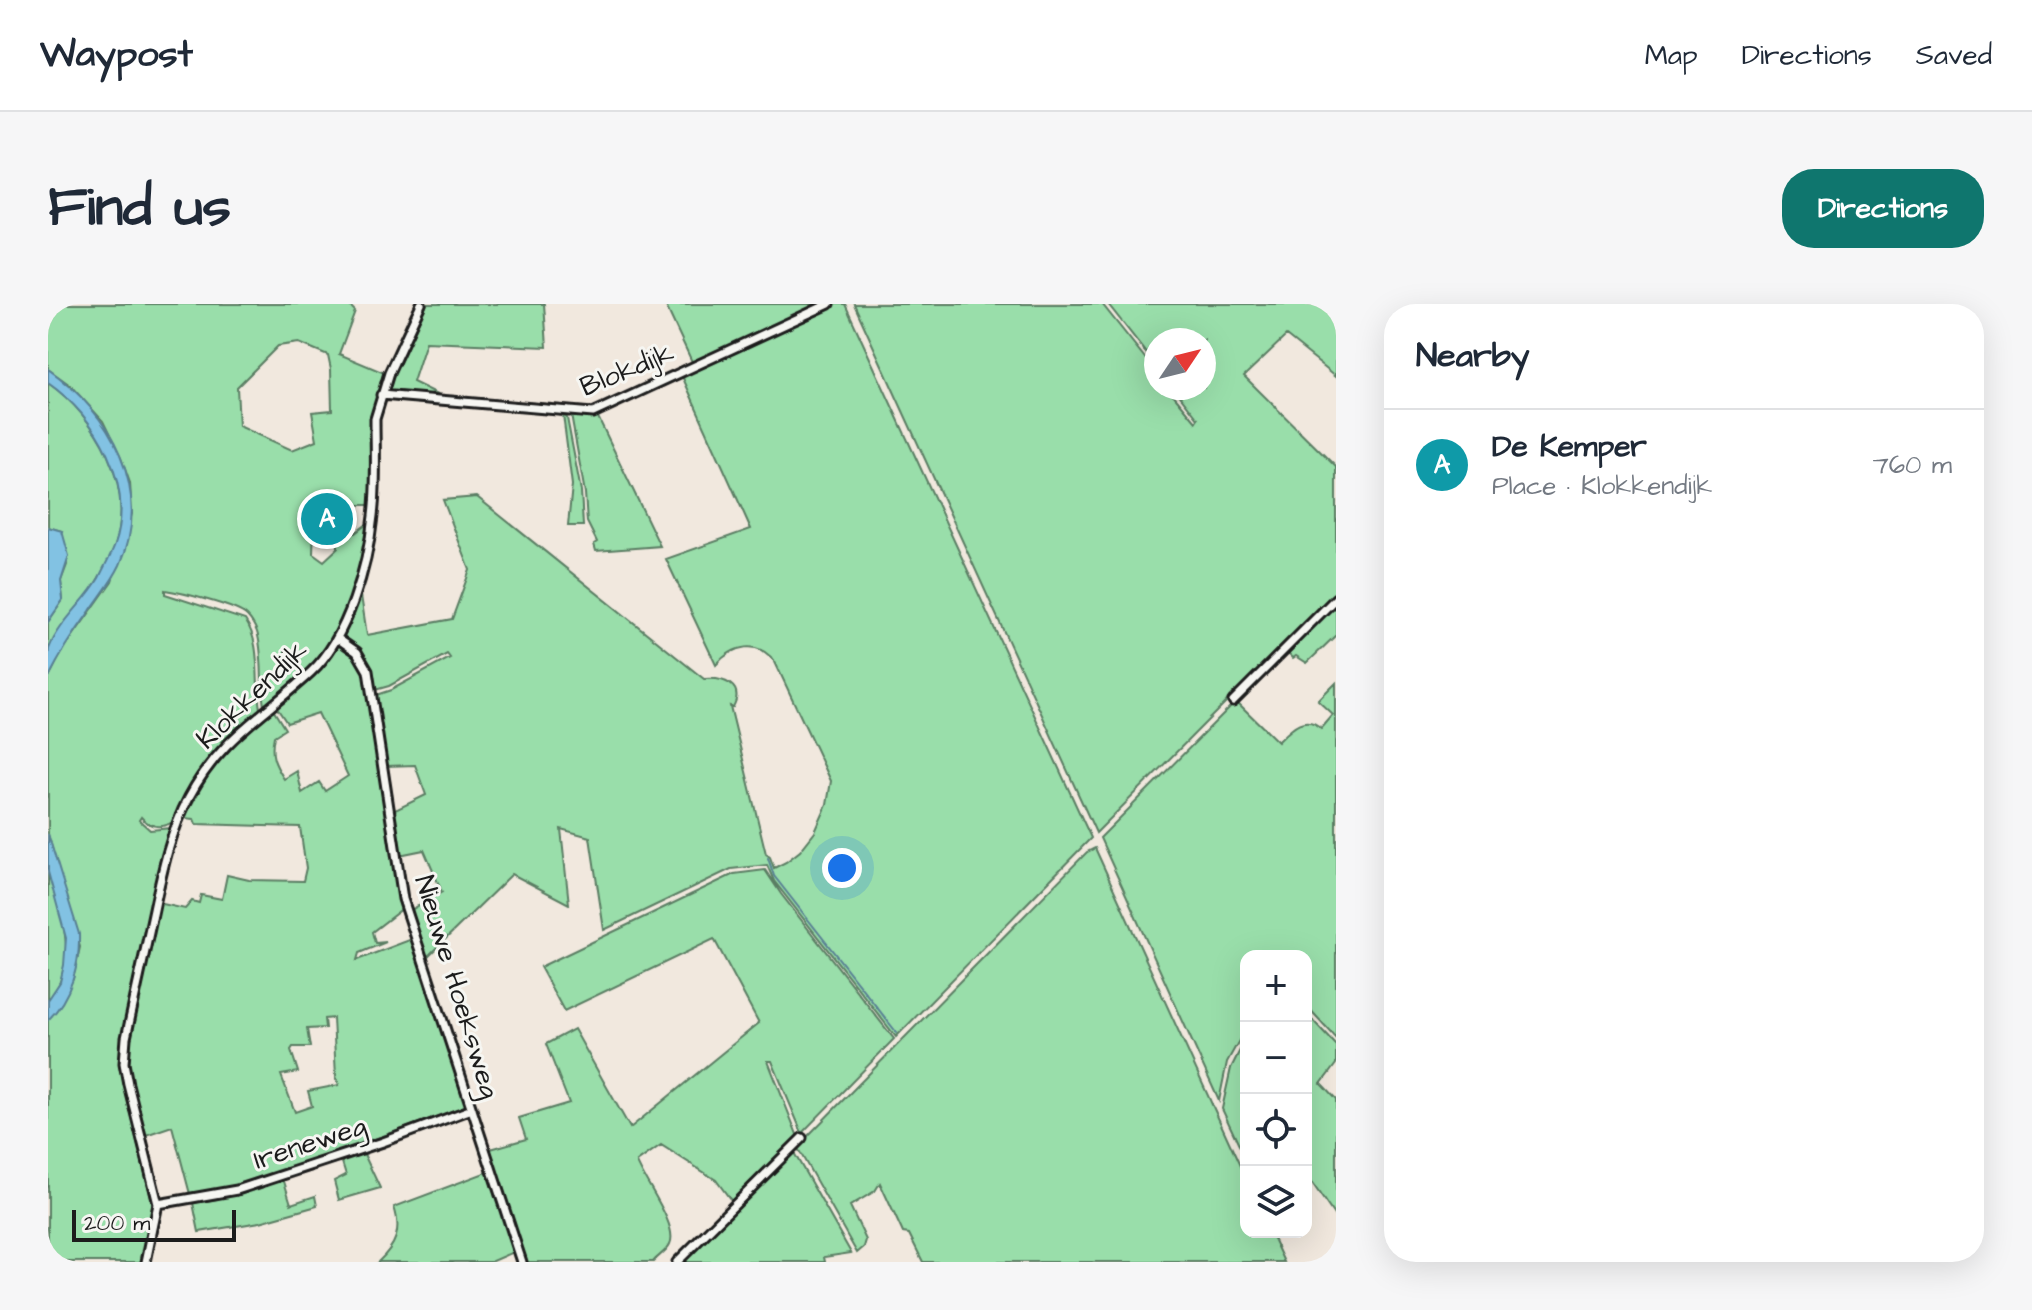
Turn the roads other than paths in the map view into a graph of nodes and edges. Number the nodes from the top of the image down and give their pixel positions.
1 (421, 304) edge
2 (829, 304) edge
3 (381, 395) junction
4 (1336, 598) edge
5 (337, 638) junction
6 (1233, 701) dead end
7 (472, 1109) junction
8 (802, 1138) dead end
9 (158, 1204) junction
10 (146, 1262) edge
11 (522, 1262) edge
12 (677, 1262) edge

1 - 3 street, Klokkendijk
2 - 3 street, Blokdijk
3 - 5 street, Klokkendijk
4 - 6 street
5 - 7 street, Nieuwe Hoeksweg
5 - 9 street, Klokkendijk
7 - 9 street, Ireneweg
7 - 11 street, Nieuwe Hoeksweg
8 - 12 street
9 - 10 street, Klokkendijk

